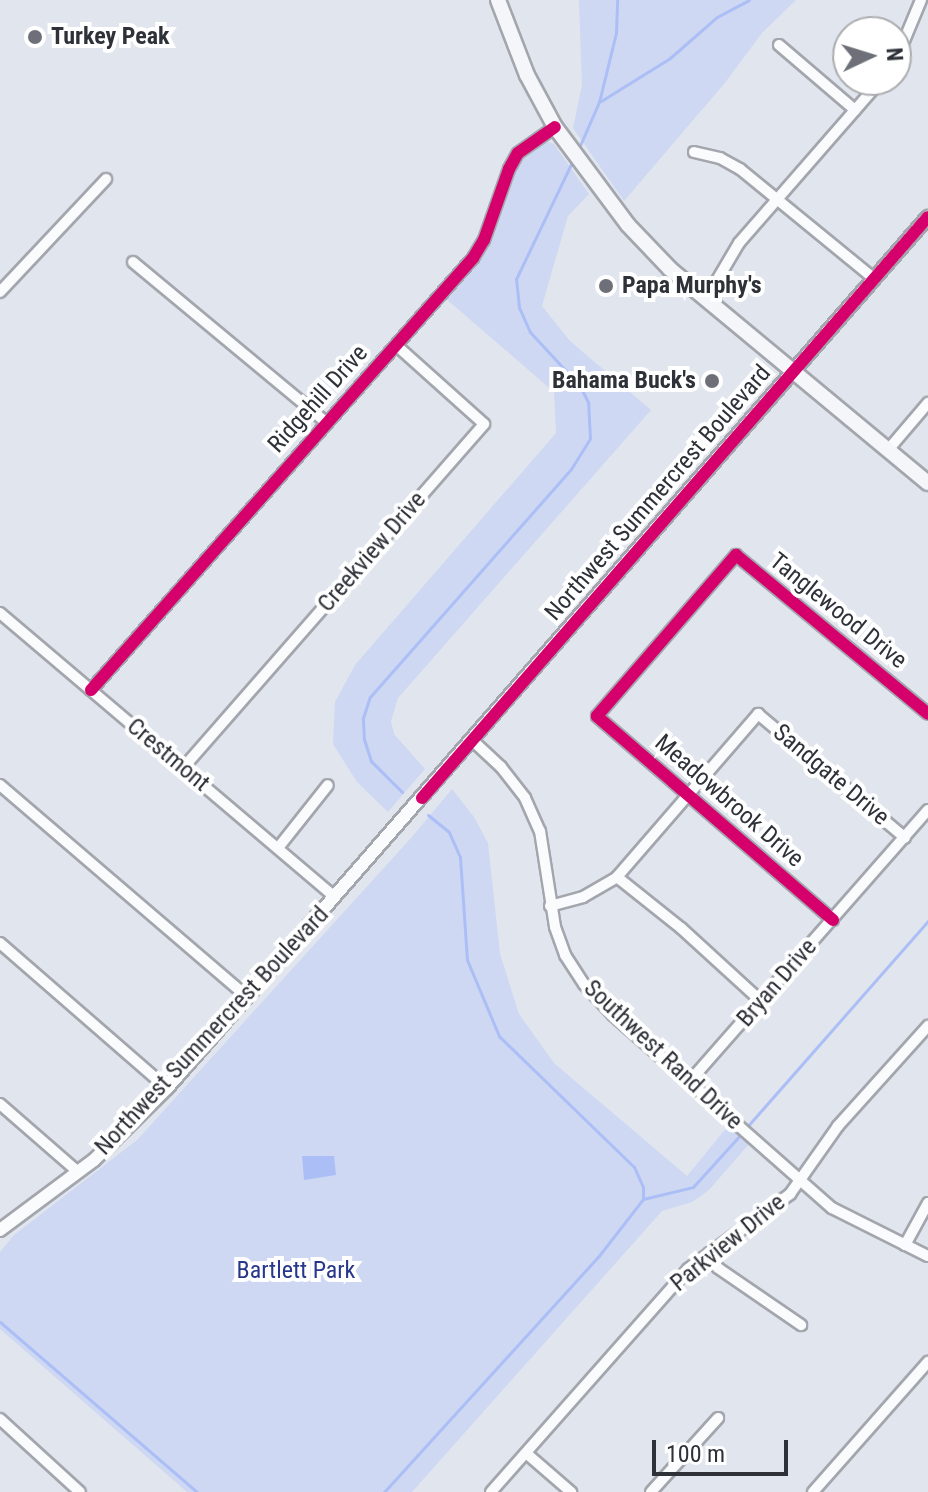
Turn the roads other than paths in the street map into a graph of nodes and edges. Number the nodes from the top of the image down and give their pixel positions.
1 (498, 0) edge
2 (923, 2) edge
3 (912, 26) edge
4 (779, 45) dead end
5 (867, 96) edge
6 (855, 110) junction
7 (555, 127) junction
8 (694, 152) dead end
9 (106, 179) dead end
10 (777, 200) junction
11 (928, 217) edge
12 (133, 262) dead end
13 (873, 278) junction
14 (0, 292) edge
15 (706, 299) junction
16 (396, 345) junction
17 (793, 370) junction
18 (928, 403) edge
19 (326, 422) junction
20 (888, 450) junction
21 (928, 483) edge
22 (0, 613) edge
23 (91, 690) junction
24 (928, 714) edge
25 (597, 716) joint
26 (472, 740) junction
27 (183, 768) junction
28 (0, 785) edge
29 (328, 785) dead end
30 (691, 795) junction
31 (928, 810) edge
32 (905, 838) junction
33 (278, 848) junction
34 (617, 877) junction
35 (335, 897) junction
36 (550, 906) junction
37 (833, 920) junction
38 (0, 943) edge
39 (247, 997) junction
40 (761, 1001) junction
41 (928, 1026) edge
42 (689, 1082) junction
43 (167, 1088) junction
44 (0, 1104) edge
45 (77, 1171) junction
46 (800, 1180) junction
47 (928, 1203) edge
48 (0, 1230) edge
49 (905, 1245) junction
50 (709, 1253) junction
51 (928, 1256) edge
52 (801, 1325) dead end
53 (928, 1362) edge
54 (718, 1418) dead end
55 (0, 1419) edge
56 (526, 1453) junction
57 (80, 1492) edge
58 (491, 1492) edge
59 (571, 1492) edge
60 (651, 1492) edge
61 (813, 1492) edge

1 - 7 main road
2 - 3 street
4 - 6 street
5 - 6 street
6 - 10 street
7 - 15 main road
7 - 16 street, Ridgehill Drive
8 - 10 street
9 - 14 street
10 - 13 street
10 - 15 street
11 - 13 street, Northwest Summercrest Boulevard
12 - 19 street
13 - 17 street, Northwest Summercrest Boulevard
15 - 17 main road
16 - 19 street, Ridgehill Drive
16 - 27 street, Creekview Drive
17 - 20 main road
17 - 26 street, Northwest Summercrest Boulevard
18 - 20 street
19 - 23 street, Ridgehill Drive
20 - 21 main road
22 - 23 street, Crestmont
23 - 27 street, Crestmont
24 - 25 street, Tanglewood Drive
25 - 30 street, Meadowbrook Drive
26 - 35 street, Northwest Summercrest Boulevard
26 - 36 street, Southwest Rand Drive
27 - 33 street, Crestmont
28 - 39 street
29 - 33 street
30 - 32 street, Sandgate Drive
30 - 34 street, Sandgate Drive
30 - 37 street, Meadowbrook Drive
31 - 32 street, Bryan Drive
32 - 37 street, Bryan Drive
33 - 35 street, Crestmont
34 - 36 street, Sandgate Drive
34 - 40 street
35 - 39 street, Northwest Summercrest Boulevard
36 - 42 street, Southwest Rand Drive
37 - 40 street, Bryan Drive
38 - 43 street
39 - 43 street, Northwest Summercrest Boulevard
40 - 42 street, Bryan Drive
41 - 46 street, Parkview Drive
42 - 46 street, Southwest Rand Drive
43 - 45 street, Northwest Summercrest Boulevard
44 - 45 street
45 - 48 street, Northwest Summercrest Boulevard
46 - 49 street, Southwest Rand Drive
46 - 50 street, Parkview Drive
47 - 49 street
49 - 51 street, Southwest Rand Drive
50 - 52 street
50 - 56 street, Parkview Drive
53 - 61 street
54 - 60 street
55 - 57 street
56 - 58 street, Parkview Drive
56 - 59 street

